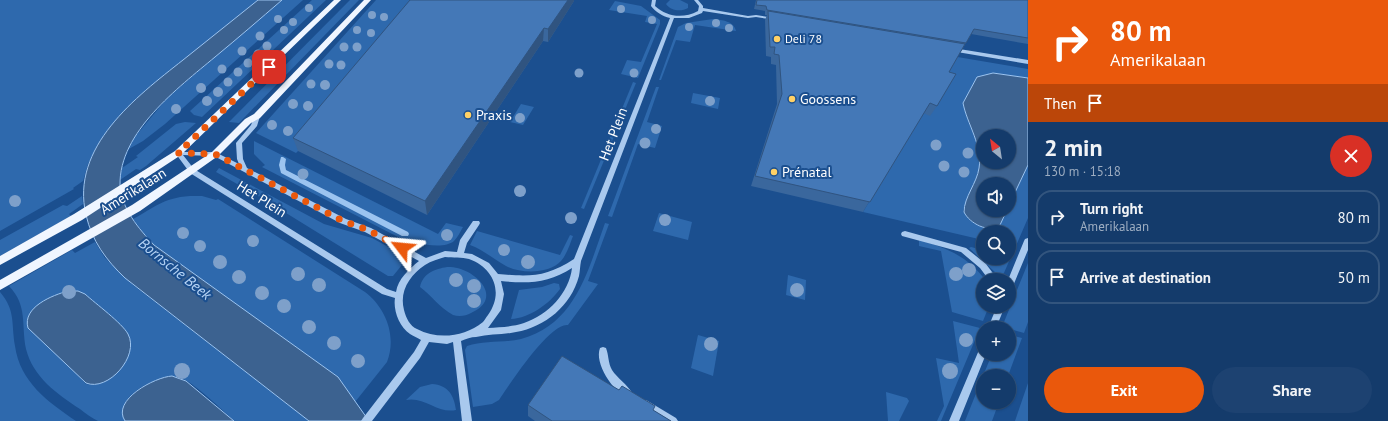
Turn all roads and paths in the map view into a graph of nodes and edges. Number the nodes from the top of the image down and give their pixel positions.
1 (338, 0) edge
2 (368, 0) edge
3 (652, 0) edge
4 (696, 0) edge
5 (701, 9) junction
6 (673, 16) junction
7 (780, 20) edge
8 (948, 49) edge
9 (1028, 62) edge
10 (257, 116) junction
11 (178, 153) junction
12 (215, 154) junction
13 (244, 169) junction
14 (192, 171) junction
15 (476, 223) dead end
16 (905, 234) dead end
17 (1028, 241) edge
18 (460, 254) junction
19 (0, 261) edge
20 (425, 261) junction
21 (577, 261) junction
22 (988, 273) edge
23 (1014, 273) edge
24 (497, 277) junction
25 (0, 285) edge
26 (398, 296) junction
27 (475, 333) junction
28 (428, 338) junction
29 (457, 339) junction
30 (603, 351) dead end
31 (979, 361) edge
32 (366, 421) edge
33 (466, 421) edge
34 (673, 421) edge
35 (954, 421) edge

1 - 11 main road, Amerikalaan
2 - 10 main road, Amerikalaan
3 - 6 street
4 - 5 street
5 - 6 street
5 - 7 street
6 - 21 street, Het Plein
8 - 9 street
10 - 12 main road, Amerikalaan
10 - 13 street, Het Plein
11 - 12 street, Het Plein
11 - 14 street, Het Plein
11 - 19 main road, Amerikalaan
12 - 13 street, Het Plein
12 - 14 main road, Amerikalaan
13 - 20 street, Het Plein
14 - 25 main road, Amerikalaan
14 - 26 street, Het Plein
15 - 18 street
16 - 22 street
17 - 23 street
18 - 20 street
18 - 24 street
20 - 26 street
21 - 24 street
21 - 27 street, Het Plein
24 - 27 street
26 - 28 street
27 - 29 street
28 - 29 street
28 - 32 street
29 - 33 street
30 - 34 street
31 - 35 street

